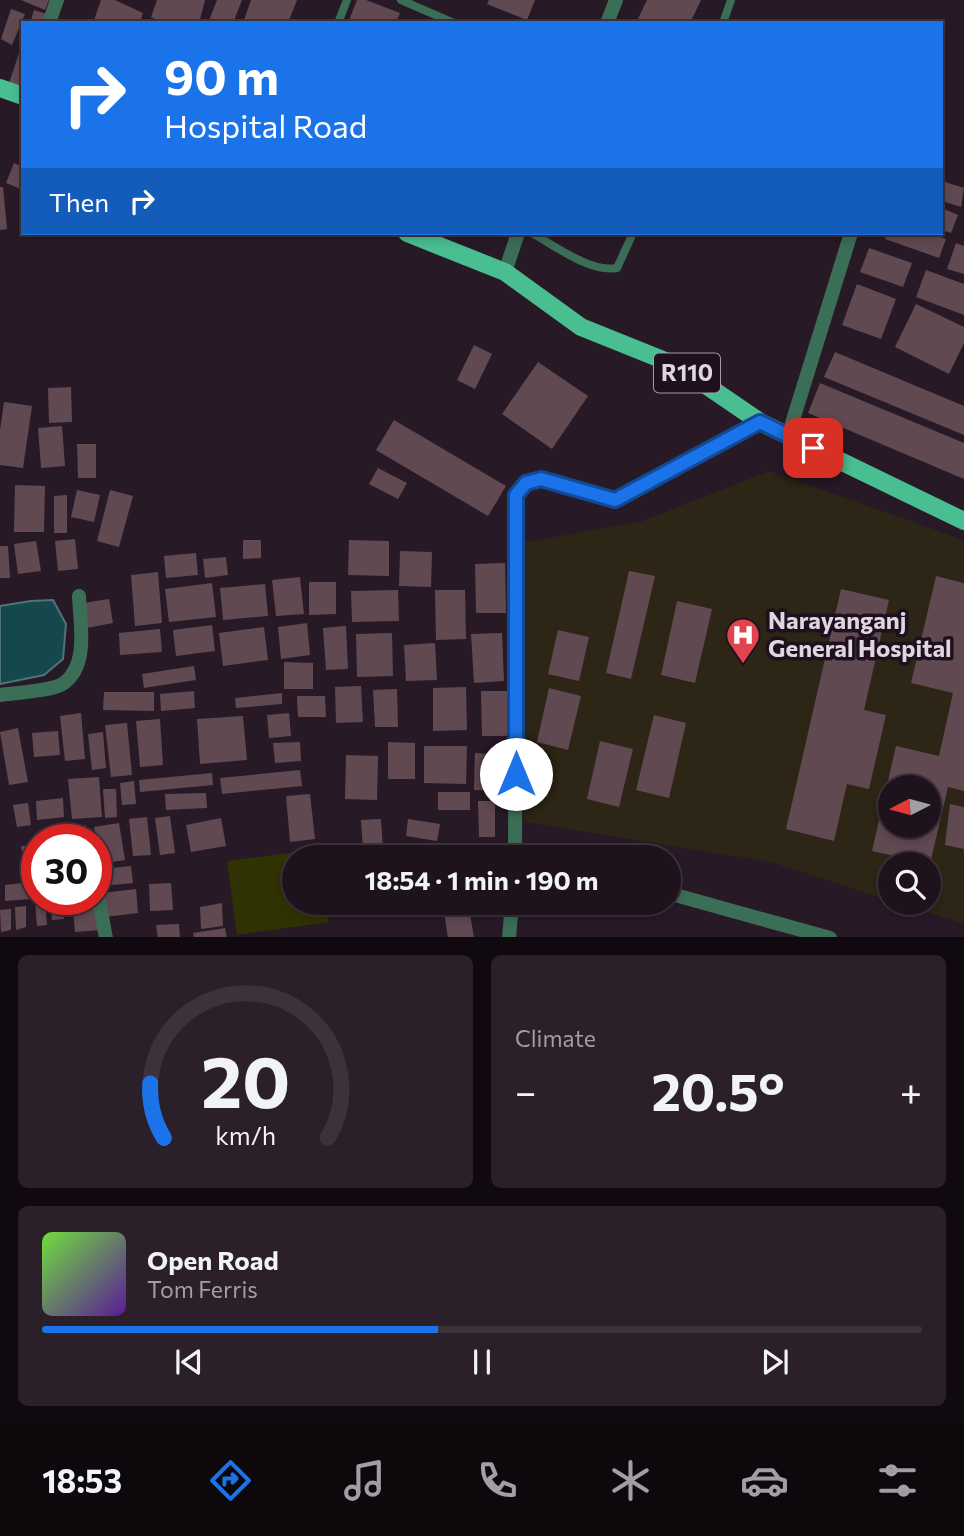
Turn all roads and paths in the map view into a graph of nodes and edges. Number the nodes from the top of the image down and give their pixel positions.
1 (57, 0) edge
2 (347, 0) edge
3 (401, 0) edge
4 (616, 0) edge
5 (732, 0) edge
6 (50, 21) edge
7 (339, 21) edge
8 (449, 21) edge
9 (608, 21) edge
10 (724, 21) edge
11 (0, 88) edge
12 (21, 95) edge
13 (412, 235) edge
14 (517, 235) edge
15 (536, 235) edge
16 (632, 235) edge
17 (850, 235) edge
18 (505, 272) junction
19 (760, 422) junction
20 (788, 436) junction
21 (964, 522) edge
22 (79, 596) dead end
23 (0, 695) edge
24 (515, 845) edge
25 (681, 897) edge
26 (102, 915) edge
27 (511, 915) edge
28 (106, 937) edge
29 (509, 937) edge
30 (830, 937) edge

1 - 6 street
2 - 7 lane
3 - 8 lane
4 - 9 street
5 - 10 lane
11 - 12 main road
13 - 18 main road, R110
14 - 18 street
15 - 16 lane
17 - 20 street
18 - 19 main road, R110
19 - 20 main road, R110
19 - 24 street
20 - 21 main road, R110
22 - 23 street
25 - 30 street
26 - 28 street
27 - 29 street

